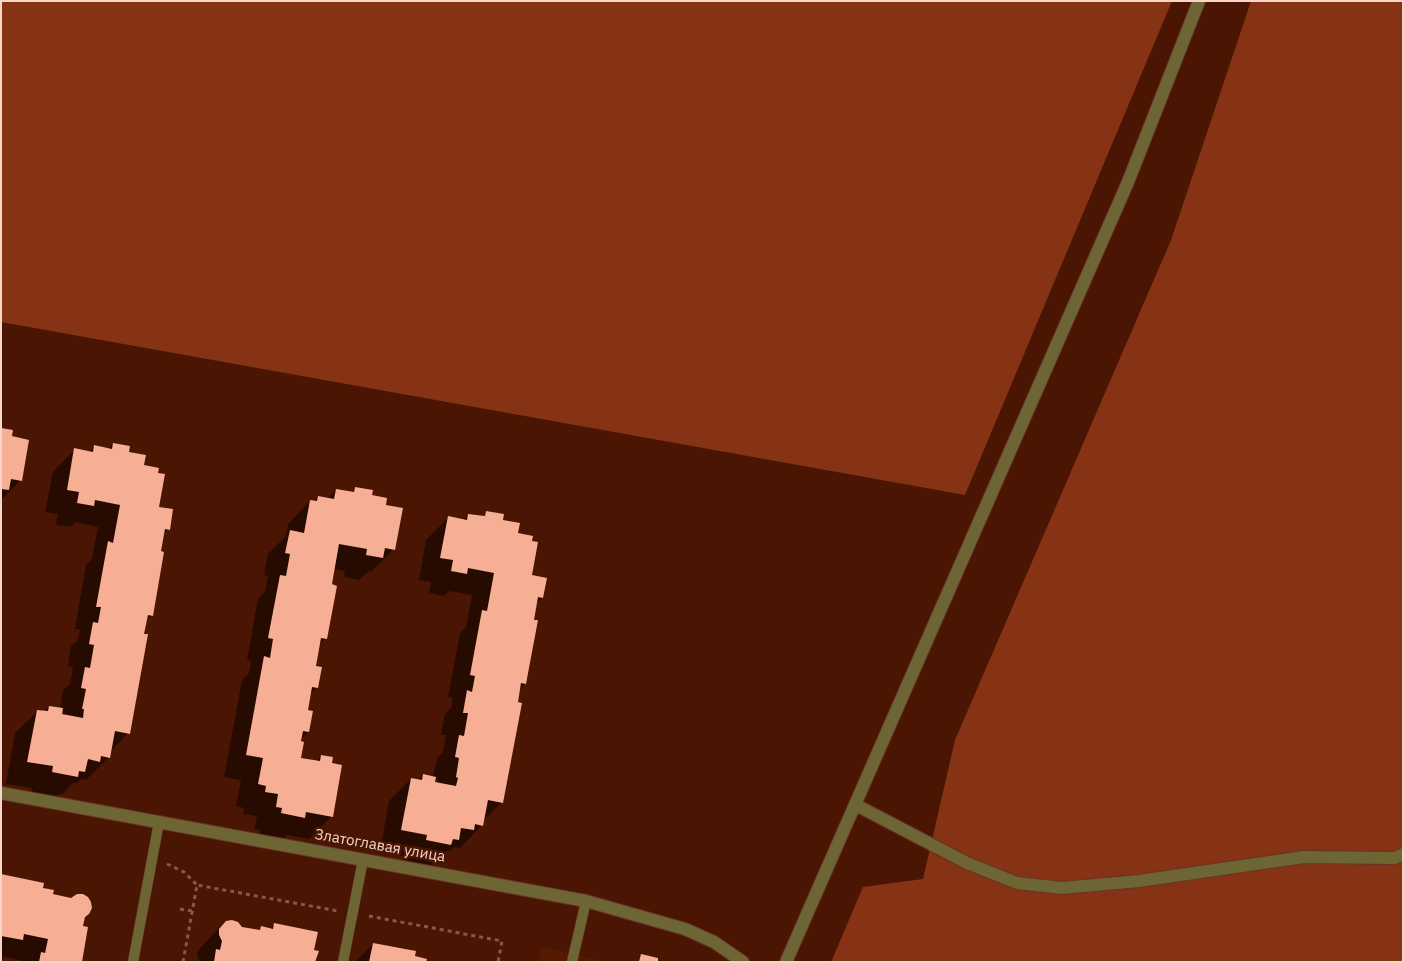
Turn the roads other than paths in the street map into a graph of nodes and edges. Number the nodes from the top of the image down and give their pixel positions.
1 (1199, 1) edge
2 (1, 793) edge
3 (856, 805) junction
4 (159, 822) junction
5 (1403, 854) edge
6 (363, 860) junction
7 (586, 901) junction
8 (133, 962) edge
9 (342, 962) edge
10 (572, 962) edge
11 (742, 962) edge
12 (786, 962) edge

1 - 3 street
2 - 4 street, Златоглавая улица
3 - 5 street
3 - 12 street
4 - 6 street, Златоглавая улица
4 - 8 lane
6 - 7 street, Златоглавая улица
6 - 9 lane
7 - 10 lane
7 - 11 street, Златоглавая улица

